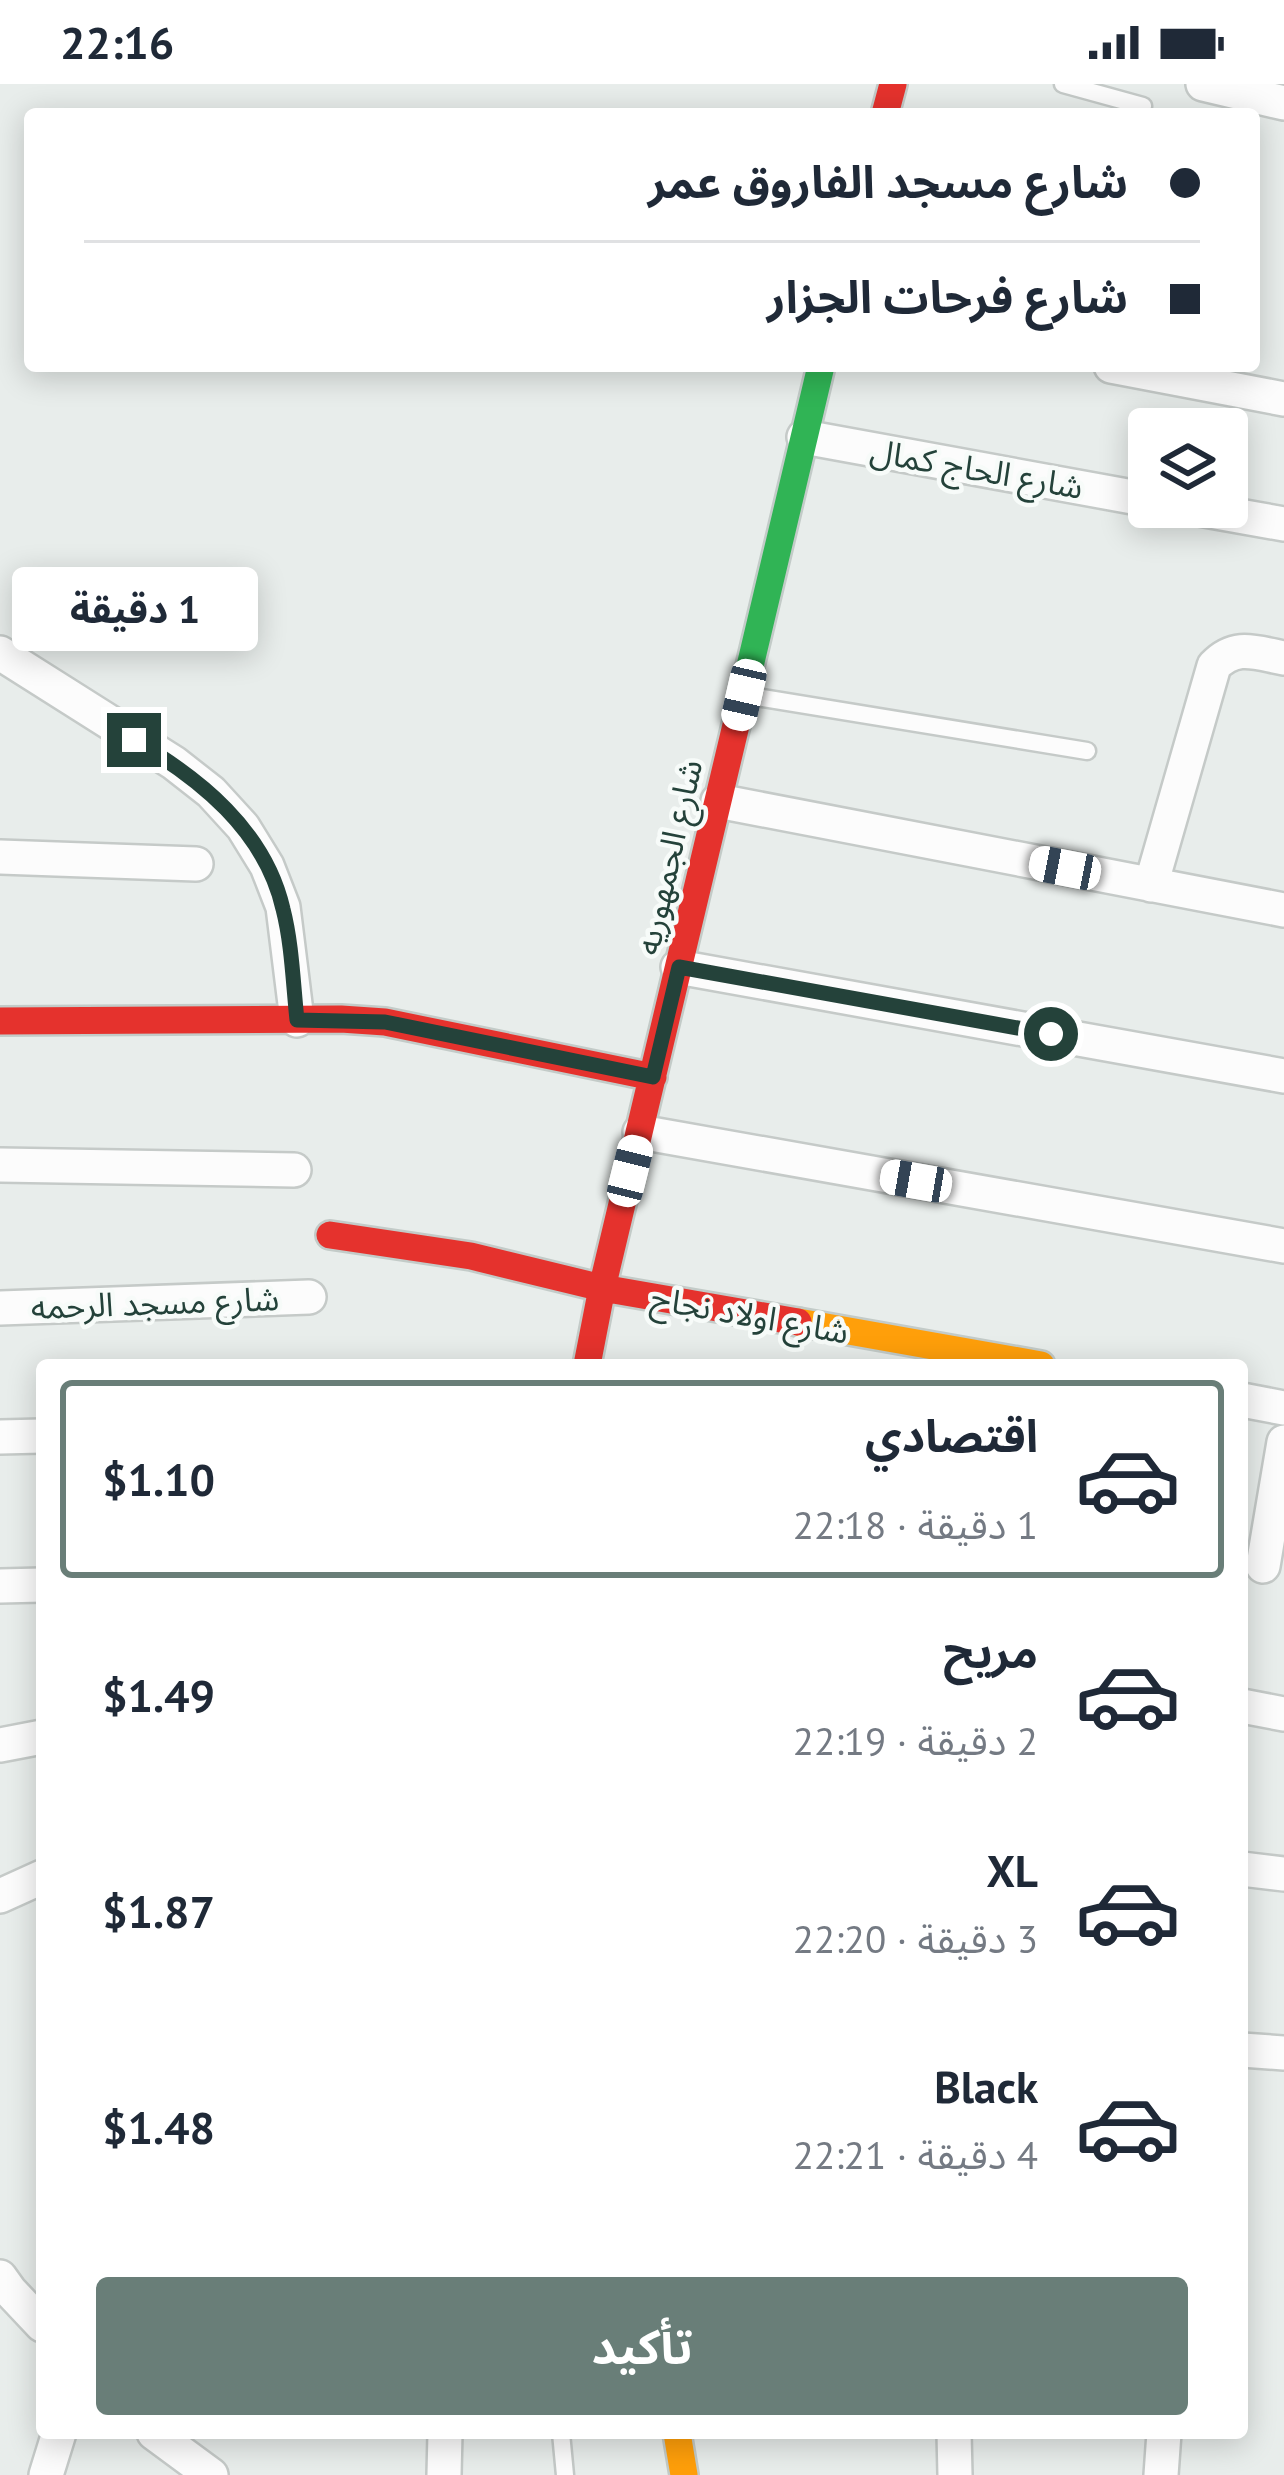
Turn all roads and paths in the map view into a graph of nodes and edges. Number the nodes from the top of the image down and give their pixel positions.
1 (1063, 84) edge
2 (1203, 84) edge
3 (1284, 103) edge
4 (1143, 106) dead end
5 (820, 372) edge
6 (1142, 372) edge
7 (1284, 399) edge
8 (804, 437) junction
9 (1128, 496) edge
10 (1248, 518) edge
11 (1284, 524) edge
12 (0, 652) edge
13 (1284, 658) edge
14 (744, 695) junction
15 (1087, 751) dead end
16 (718, 801) junction
17 (0, 857) edge
18 (196, 864) dead end
19 (1151, 885) junction
20 (1284, 910) edge
21 (679, 967) junction
22 (297, 1020) junction
23 (0, 1021) edge
24 (1284, 1076) edge
25 (653, 1077) junction
26 (640, 1132) junction
27 (0, 1165) edge
28 (294, 1170) dead end
29 (330, 1235) dead end
30 (1284, 1246) edge
31 (602, 1288) junction
32 (309, 1297) dead end
33 (0, 1308) edge
34 (588, 1359) edge
35 (1007, 1359) edge
36 (1248, 1401) edge
37 (1284, 1408) edge
38 (36, 1436) edge
39 (0, 1437) edge
40 (1284, 1442) edge
41 (1263, 1566) edge
42 (36, 1585) edge
43 (0, 1586) edge
44 (1248, 1707) edge
45 (1284, 1714) edge
46 (36, 1738) edge
47 (0, 1745) edge
48 (1248, 1870) edge
49 (1284, 1874) edge
50 (36, 1880) edge
51 (0, 1896) edge
52 (1248, 2051) edge
53 (1284, 2054) edge
54 (0, 2277) edge
55 (24, 2317) edge
56 (57, 2439) edge
57 (162, 2439) edge
58 (445, 2439) edge
59 (562, 2439) edge
60 (678, 2439) edge
61 (954, 2439) edge
62 (1164, 2439) edge
63 (46, 2475) edge
64 (211, 2475) edge
65 (444, 2475) edge
66 (566, 2475) edge
67 (684, 2475) edge
68 (955, 2475) edge
69 (1161, 2475) edge

1 - 4 lane
2 - 3 street
5 - 8 street, شارع الجمهوريه
6 - 7 street
8 - 9 street, شارع الحاج كمال
8 - 14 street, شارع الجمهوريه
10 - 11 street
12 - 22 street
13 - 19 street
14 - 15 lane
14 - 16 street, شارع الجمهوريه
16 - 19 street
16 - 21 street, شارع الجمهوريه
17 - 18 street
19 - 20 street
21 - 24 street
21 - 25 street, شارع الجمهوريه
22 - 23 street
22 - 25 street
25 - 26 street, شارع الجمهوريه
26 - 30 street
26 - 31 street, شارع الجمهوريه
27 - 28 street
29 - 31 street, شارع اولاد نجاح
31 - 34 street, شارع الجمهوريه
31 - 35 street, شارع اولاد نجاح
32 - 33 street, شارع مسجد الرحمه
36 - 37 street
38 - 39 street
40 - 41 street
42 - 43 street
44 - 45 street
46 - 47 street
48 - 49 street
50 - 51 street
52 - 53 street
54 - 55 street
56 - 63 street
57 - 64 street
58 - 65 street
59 - 66 lane
60 - 67 street
61 - 68 street
62 - 69 street

